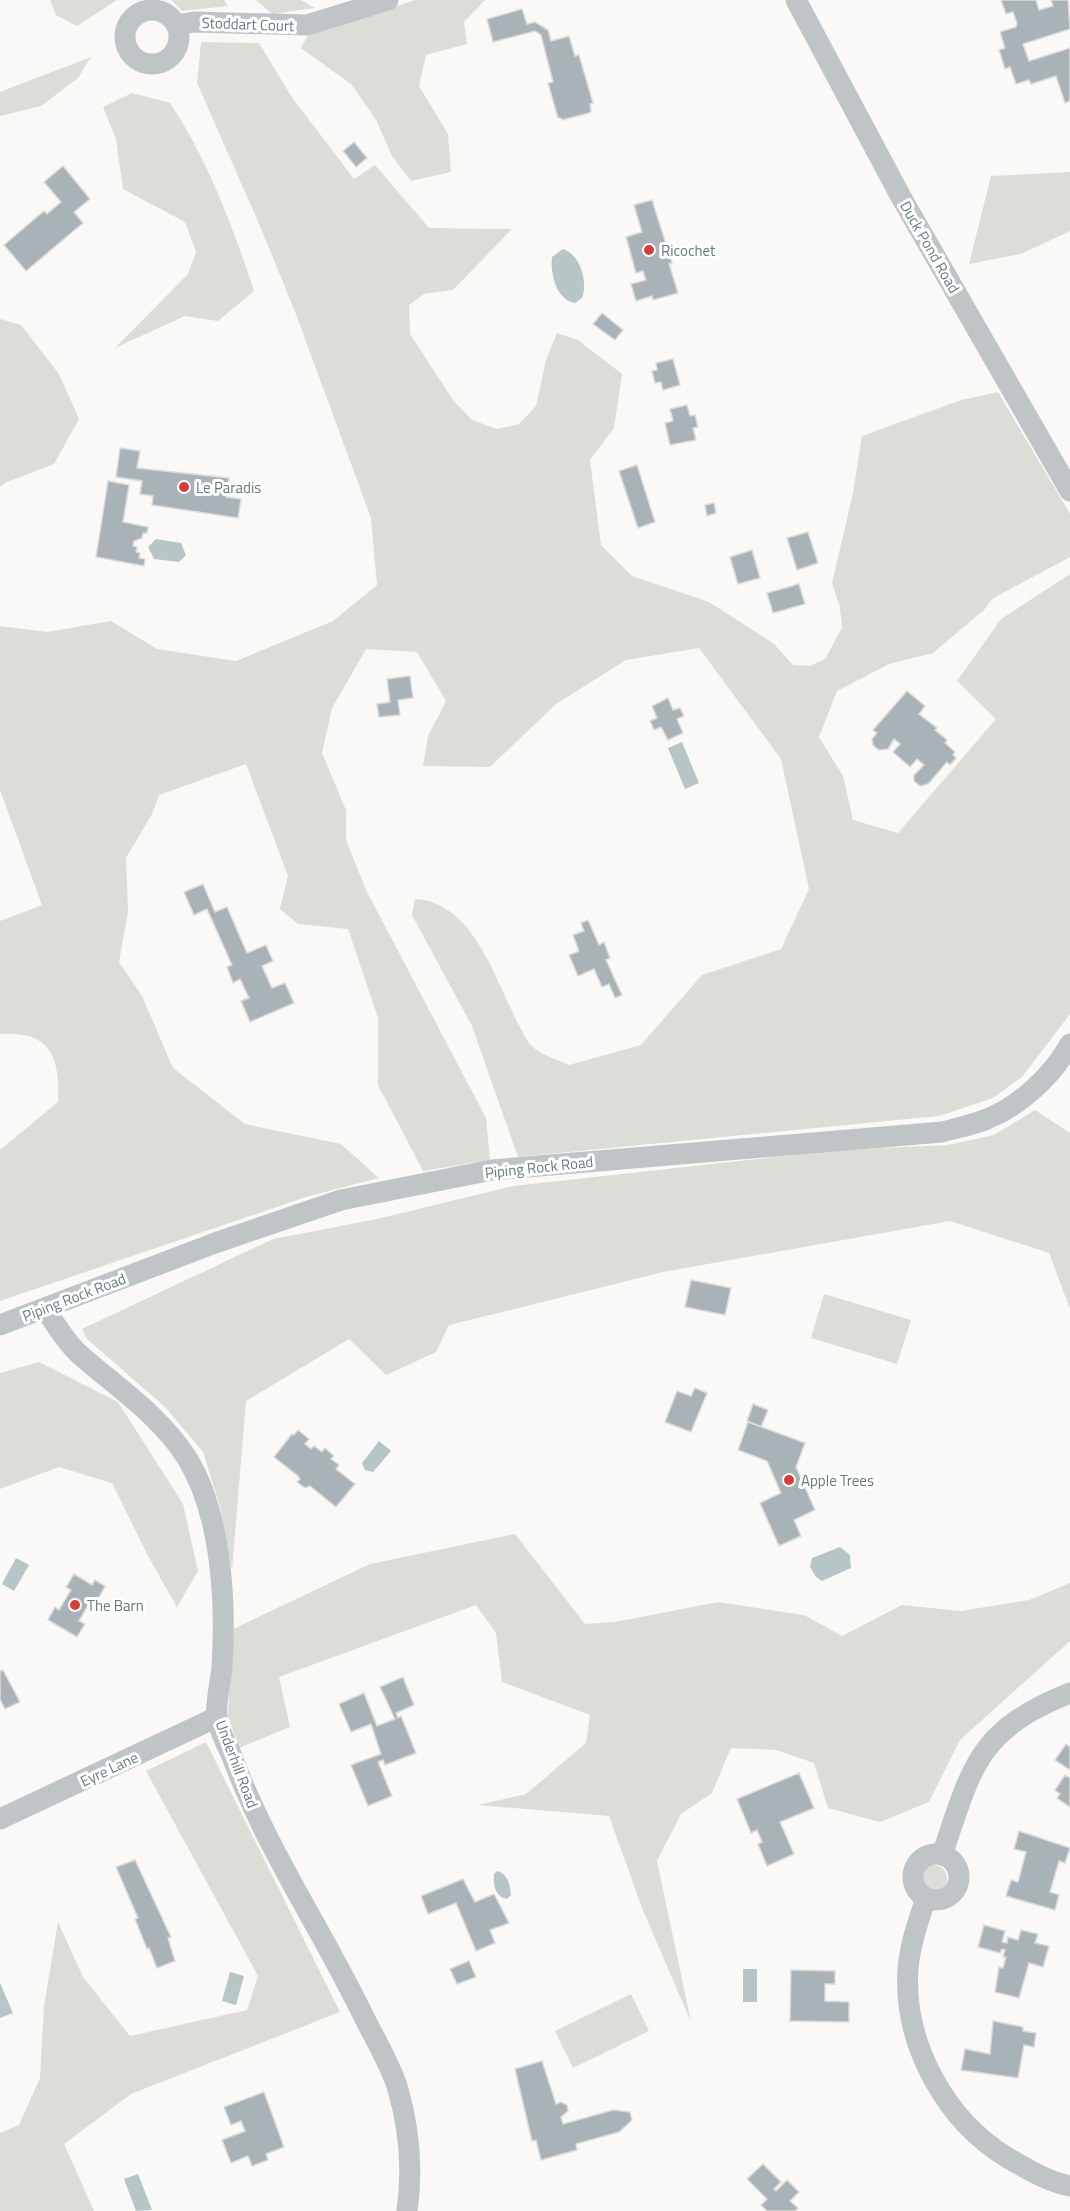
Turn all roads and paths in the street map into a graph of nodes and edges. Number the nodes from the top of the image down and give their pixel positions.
1 (388, 0) edge
2 (796, 0) edge
3 (177, 25) dead end
4 (1070, 491) edge
5 (1070, 1044) edge
6 (45, 1308) junction
7 (0, 1325) edge
8 (1070, 1693) edge
9 (217, 1717) junction
10 (0, 1819) edge
11 (942, 1855) junction
12 (926, 1898) junction
13 (1070, 2186) edge
14 (407, 2211) edge

1 - 3 street, Stoddart Court
2 - 4 street, Duck Pond Road
5 - 6 street, Piping Rock Road
6 - 7 street, Piping Rock Road
6 - 9 street, Underhill Road
8 - 11 street
9 - 10 street, Eyre Lane
9 - 14 street, Underhill Road
11 - 12 street
11 - 12 street
12 - 13 street

